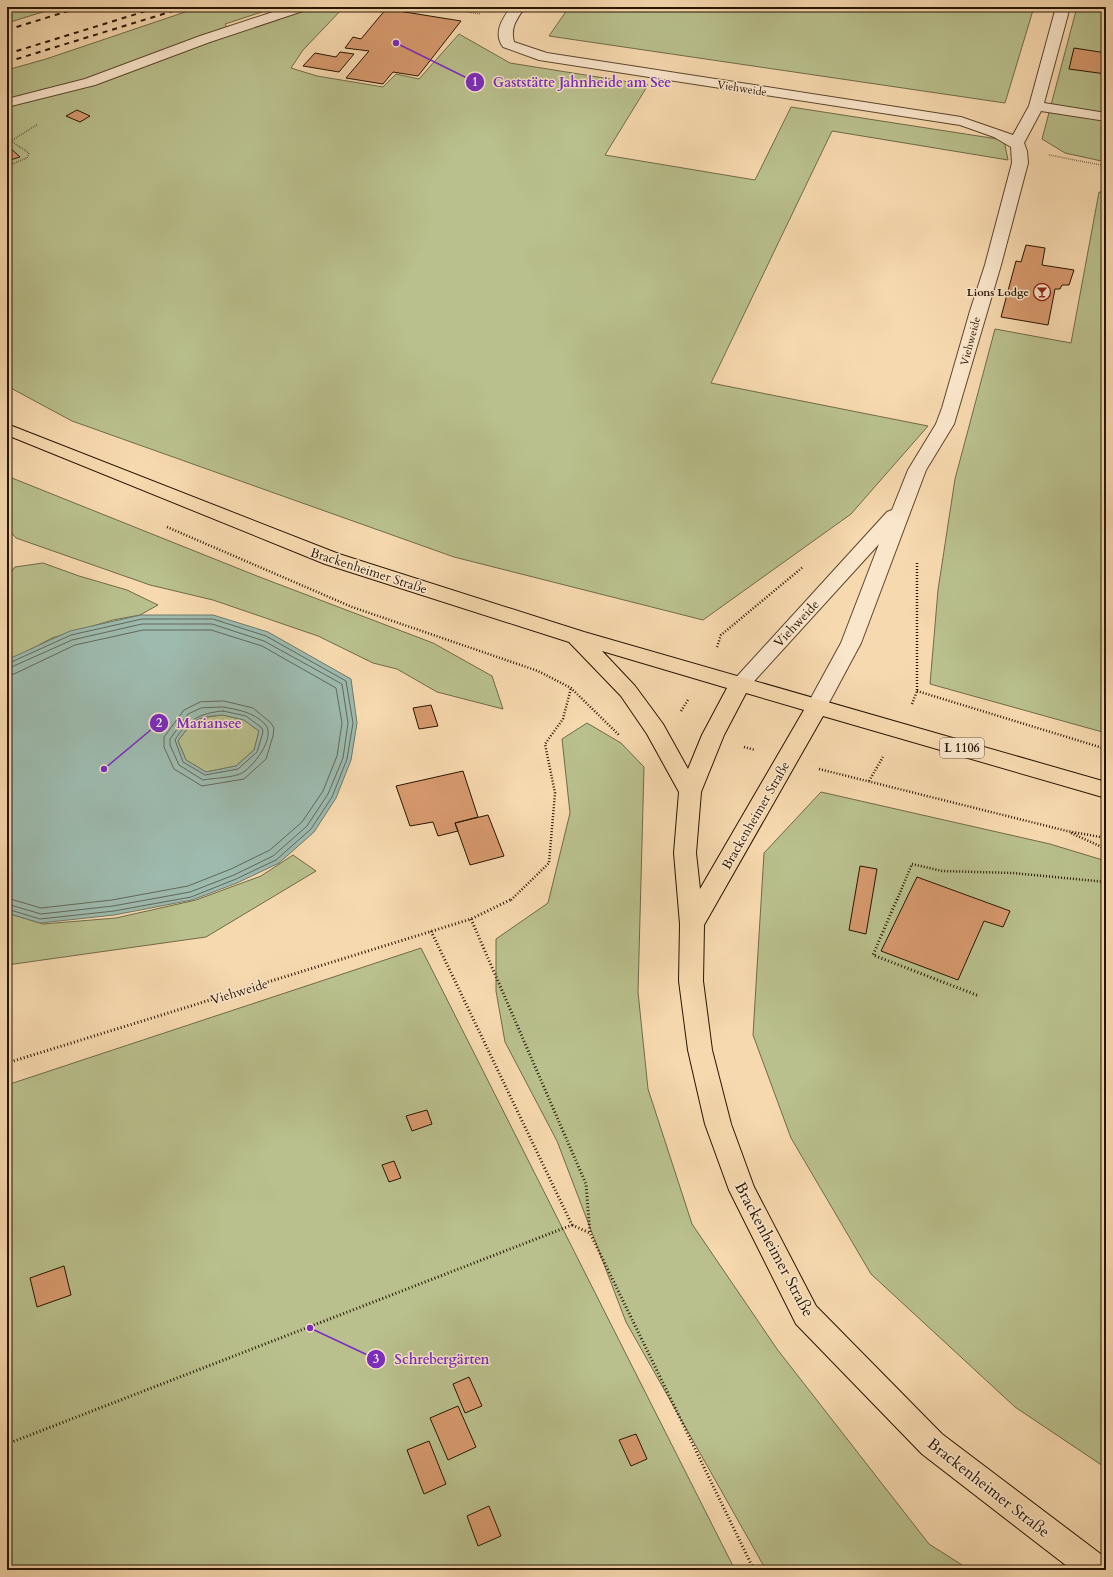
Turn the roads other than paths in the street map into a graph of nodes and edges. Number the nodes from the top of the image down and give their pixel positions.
1 (301, 7) edge
2 (518, 7) edge
3 (1063, 7) edge
4 (7, 103) edge
5 (1036, 106) junction
6 (1106, 117) edge
7 (1018, 146) junction
8 (7, 429) edge
9 (902, 508) junction
10 (577, 637) junction
11 (740, 684) junction
12 (817, 707) junction
13 (1106, 790) edge
14 (690, 792) junction
15 (692, 924) junction
16 (1098, 1570) edge

1 - 4 street
2 - 7 street, Viehweide
3 - 5 street, Viehweide
5 - 6 street
5 - 7 street, Viehweide
7 - 9 street, Viehweide
8 - 10 main road, Brackenheimer Straße / L 1106
9 - 11 street, Viehweide
9 - 12 street, Viehweide
10 - 11 main road, Brackenheimer Straße / L 1106
10 - 14 main road
11 - 12 main road, Brackenheimer Straße / L 1106
11 - 14 main road, Brackenheimer Straße
12 - 13 main road, Brackenheimer Straße / L 1106
12 - 15 main road, Brackenheimer Straße
14 - 15 main road, Brackenheimer Straße
15 - 16 main road, Brackenheimer Straße

